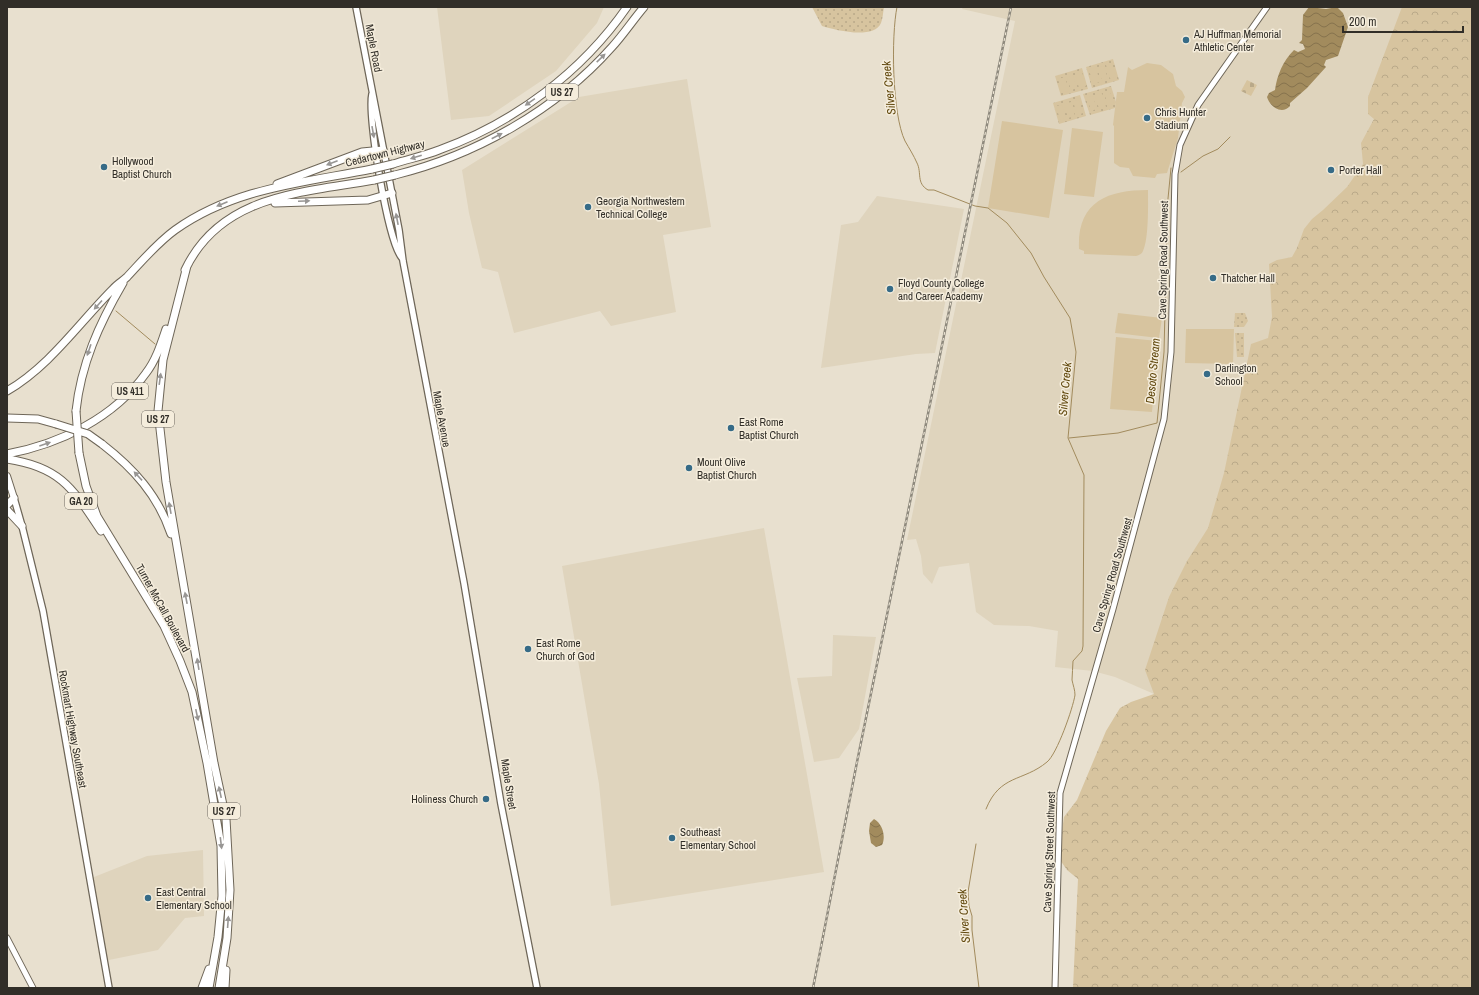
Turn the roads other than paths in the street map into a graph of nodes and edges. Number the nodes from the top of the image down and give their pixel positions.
1 (356, 7) edge
2 (624, 7) edge
3 (627, 7) edge
4 (644, 7) edge
5 (1267, 7) edge
6 (619, 18) junction
7 (380, 150) junction
8 (390, 167) junction
9 (380, 172) joint
10 (258, 191) junction
11 (392, 193) junction
12 (384, 196) junction
13 (251, 206) junction
14 (402, 258) junction
15 (187, 266) junction
16 (126, 278) junction
17 (7, 391) edge
18 (7, 418) edge
19 (7, 454) edge
20 (7, 459) edge
21 (7, 477) edge
22 (14, 498) junction
23 (7, 505) edge
24 (7, 510) edge
25 (22, 526) junction
26 (131, 574) junction
27 (182, 574) junction
28 (464, 583) joint
29 (1094, 673) joint
30 (7, 938) edge
31 (227, 938) junction
32 (214, 956) junction
33 (33, 988) edge
34 (108, 988) edge
35 (202, 988) edge
36 (209, 988) edge
37 (219, 988) edge
38 (225, 988) edge
39 (537, 988) edge
40 (1055, 988) edge

1 - 7 main road, Maple Road
2 - 6 highway
3 - 6 highway, Cedartown Highway / US 27
13 -> 4 highway, Cedartown Highway / US 27, bridge
5 - 29 street, Cave Spring Road Southwest
6 -> 8 highway, Cedartown Highway / US 27
7 - 8 main road, Maple Road
7 - 9 main road, Maple Road
7 -> 10 highway
8 - 10 highway, Cedartown Highway / US 27, bridge
8 - 11 main road, Maple Avenue
9 - 12 main road, Maple Avenue
10 -> 16 highway, Cedartown Highway / US 27
11 - 12 highway
14 -> 11 main road, Maple Avenue
13 -> 12 highway
12 - 14 main road, Maple Avenue
13 - 15 highway, Cedartown Highway / US 27
14 - 28 main road, Maple Avenue
19 -> 15 highway, US 411
27 -> 15 highway, Turner McCall Boulevard / US 27
16 -> 17 highway
16 -> 26 highway, Turner McCall Boulevard / US 27, bridge
27 -> 18 highway, bridge
20 - 26 highway, GA 20
21 - 22 main road, Rockmart Highway Southeast
22 - 23 highway
22 - 25 main road, Rockmart Highway Southeast
24 - 25 highway
25 - 34 main road, Rockmart Highway Southeast
26 -> 32 highway, Turner McCall Boulevard / US 27
31 -> 27 highway, Turner McCall Boulevard / US 27
28 - 39 main road, Maple Street
29 - 40 street, Cave Spring Street Southwest
30 - 33 street
31 - 37 highway, Turner McCall Boulevard / US 27
31 - 38 highway
32 - 35 highway
32 - 36 highway, Turner McCall Boulevard / US 27

